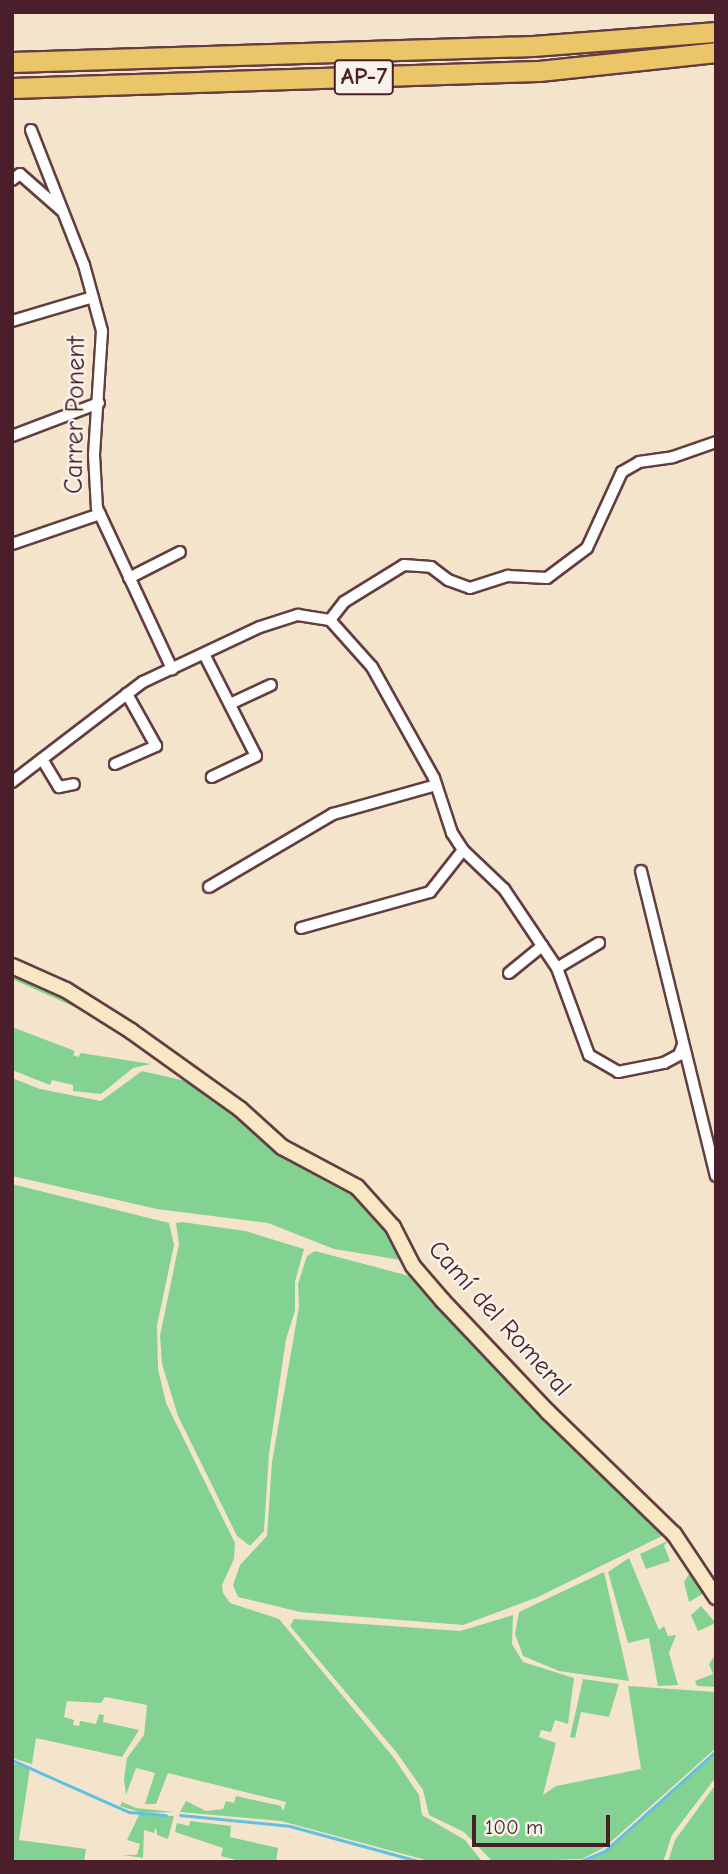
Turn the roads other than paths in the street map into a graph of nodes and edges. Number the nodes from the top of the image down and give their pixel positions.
1 (716, 32) edge
2 (716, 52) edge
3 (12, 62) edge
4 (12, 88) edge
5 (31, 130) dead end
6 (15, 174) edge
7 (64, 213) junction
8 (93, 297) junction
9 (12, 321) edge
10 (99, 403) junction
11 (12, 436) edge
12 (716, 442) edge
13 (100, 514) junction
14 (12, 544) edge
15 (180, 552) dead end
16 (129, 578) junction
17 (330, 620) junction
18 (204, 654) junction
19 (172, 669) junction
20 (271, 685) dead end
21 (127, 694) junction
22 (230, 704) junction
23 (42, 759) junction
24 (115, 764) dead end
25 (212, 777) dead end
26 (12, 782) edge
27 (74, 784) dead end
28 (436, 785) junction
29 (463, 850) junction
30 (641, 871) dead end
31 (209, 887) dead end
32 (300, 928) dead end
33 (599, 943) dead end
34 (542, 946) junction
35 (12, 967) edge
36 (557, 968) junction
37 (509, 973) dead end
38 (682, 1047) junction
39 (716, 1175) edge
40 (716, 1597) edge

1 - 3 highway, AP-7
2 - 4 highway, AP-7
5 - 7 street, Carrer Ponent
6 - 7 street
7 - 8 street, Carrer Ponent
8 - 9 street
8 - 10 street, Carrer Ponent
10 - 11 street
10 - 13 street, Carrer Ponent
12 - 17 street
13 - 14 street
13 - 16 street, Carrer Ponent
15 - 16 street
16 - 19 street, Carrer Ponent
17 - 18 street
17 - 28 street
18 - 19 street
18 - 22 street
19 - 21 street
20 - 22 street
21 - 23 street
21 - 24 street
22 - 25 street
23 - 26 street
23 - 27 street
28 - 29 street
28 - 31 street
29 - 32 street
29 - 34 street
30 - 38 street
33 - 36 street
34 - 36 street
34 - 37 street
35 - 40 street, Camí del Romeral
36 - 38 street
38 - 39 street

